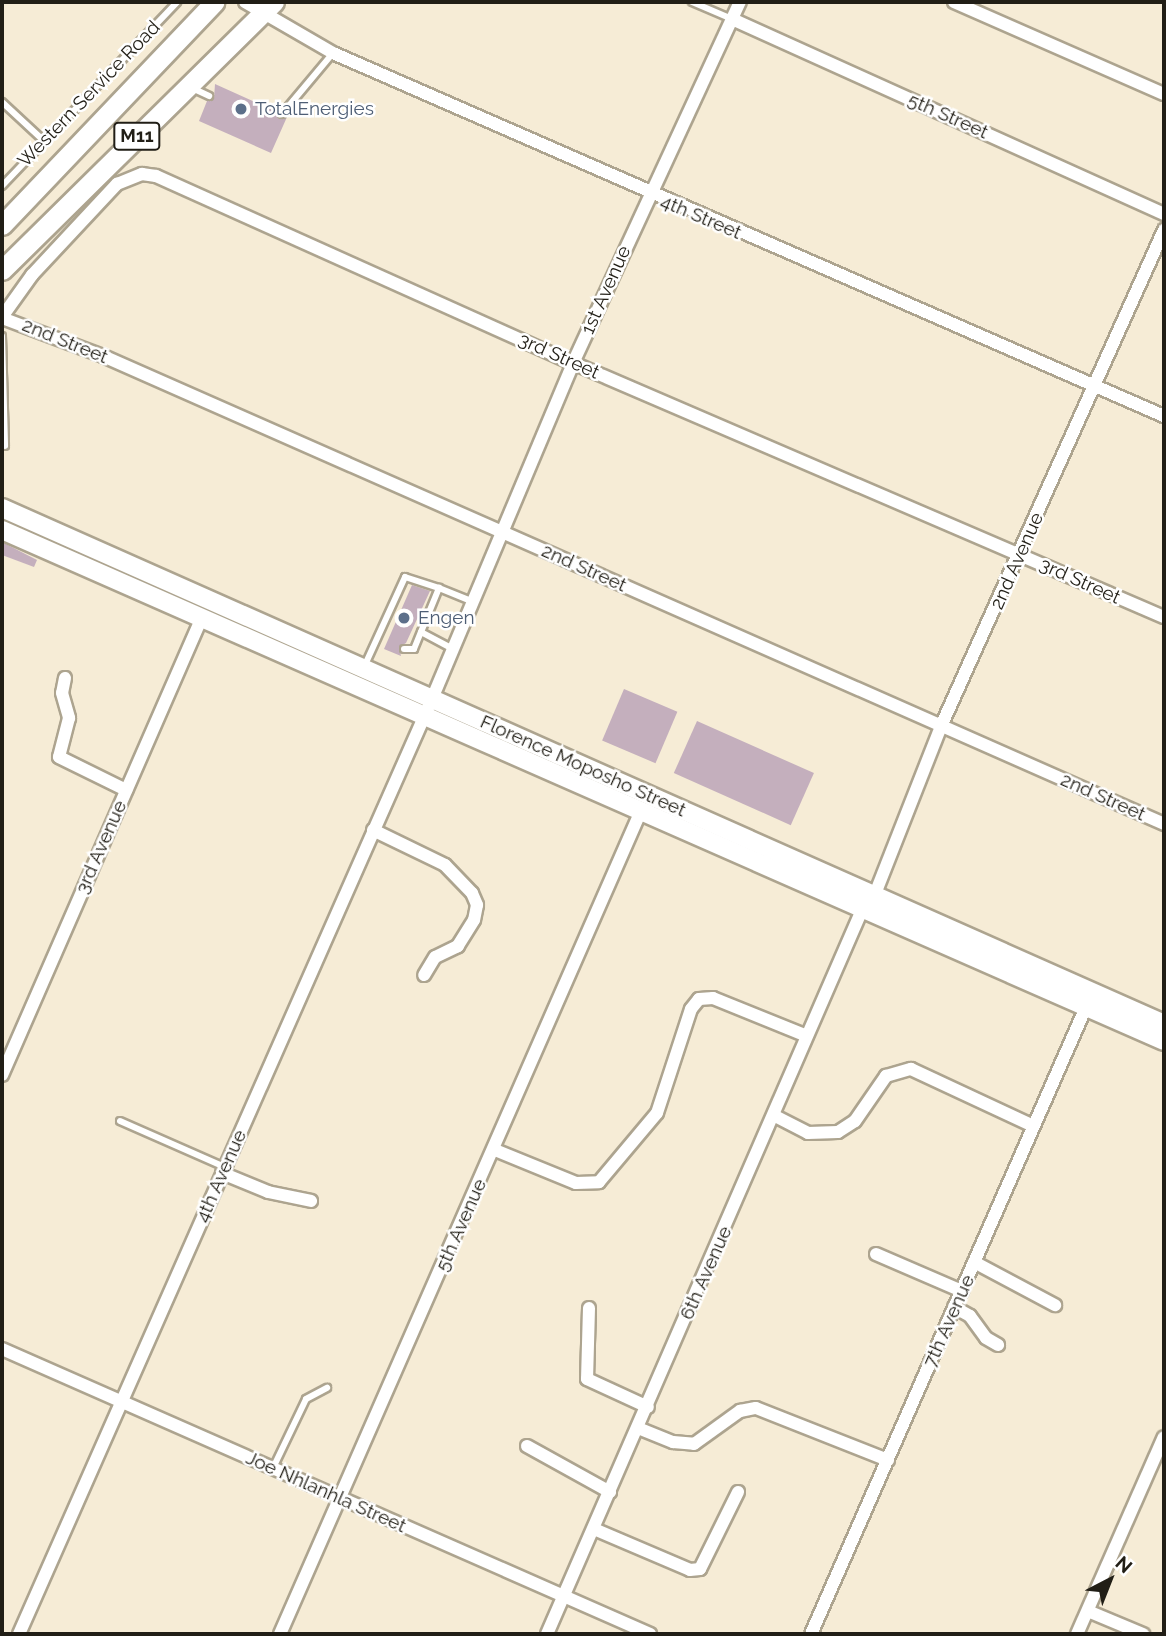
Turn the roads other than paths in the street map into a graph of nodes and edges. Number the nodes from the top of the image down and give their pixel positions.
1 (177, 2) edge
2 (214, 2) edge
3 (692, 2) edge
4 (740, 2) edge
5 (954, 2) edge
6 (260, 6) edge
7 (732, 19) junction
8 (333, 53) junction
9 (188, 86) junction
10 (1164, 94) edge
11 (209, 96) dead end
12 (2, 102) edge
13 (282, 114) dead end
14 (44, 141) junction
15 (2, 186) edge
16 (649, 195) junction
17 (1164, 214) edge
18 (2, 225) edge
19 (1164, 230) edge
20 (2, 270) edge
21 (2, 317) edge
22 (2, 336) edge
23 (573, 363) junction
24 (1094, 387) junction
25 (1164, 416) edge
26 (5, 446) dead end
27 (2, 508) edge
28 (2, 530) edge
29 (503, 533) junction
30 (1020, 554) junction
31 (439, 588) junction
32 (474, 602) junction
33 (1164, 617) edge
34 (201, 619) junction
35 (421, 632) junction
36 (378, 637) junction
37 (387, 642) dead end
38 (404, 649) dead end
39 (453, 649) junction
40 (363, 669) junction
41 (65, 678) dead end
42 (432, 699) junction
43 (423, 717) junction
44 (942, 724) junction
45 (126, 790) junction
46 (639, 813) junction
47 (1164, 824) edge
48 (373, 830) junction
49 (875, 894) junction
50 (862, 910) junction
51 (424, 975) dead end
52 (1086, 1007) junction
53 (1164, 1024) edge
54 (807, 1036) junction
55 (1164, 1041) edge
56 (2, 1075) edge
57 (775, 1116) junction
58 (120, 1121) dead end
59 (1033, 1126) junction
60 (495, 1150) junction
61 (224, 1170) junction
62 (311, 1201) dead end
63 (876, 1254) dead end
64 (974, 1262) junction
65 (962, 1291) junction
66 (1055, 1305) dead end
67 (954, 1307) junction
68 (589, 1308) dead end
69 (998, 1345) dead end
70 (2, 1349) edge
71 (327, 1388) dead end
72 (122, 1401) junction
73 (648, 1407) junction
74 (638, 1428) junction
75 (1164, 1437) edge
76 (527, 1446) dead end
77 (888, 1460) junction
78 (273, 1468) junction
79 (610, 1492) junction
80 (738, 1492) dead end
81 (338, 1498) junction
82 (594, 1530) junction
83 (564, 1596) junction
84 (1088, 1611) junction
85 (19, 1634) edge
86 (279, 1634) edge
87 (547, 1634) edge
88 (650, 1634) edge
89 (811, 1634) edge
90 (1077, 1634) edge
91 (1143, 1634) edge

1 - 14 lane, Western Service Road
2 - 18 main road, M11
3 - 7 lane
4 - 7 street, 1st Avenue
5 - 10 street
6 - 8 street, 4th Street
6 - 9 main road, M11
7 - 16 street, 1st Avenue
7 - 17 street, 5th Street
8 - 13 lane
8 - 16 street, 4th Street
9 - 11 lane
9 - 20 main road, M11
12 - 14 lane
14 - 15 lane, Western Service Road
16 - 23 street, 1st Avenue
16 - 24 street, 4th Street
19 - 24 street, 2nd Avenue
21 - 23 street, 3rd Street
21 - 29 street, 2nd Street
22 - 26 lane
23 - 29 street, 1st Avenue
23 - 30 street, 3rd Street
24 - 25 street, 4th Street
24 - 30 street, 2nd Avenue
27 - 40 street, Florence Moposho Street
28 - 34 street, Florence Moposho Street
29 - 32 street, 1st Avenue
29 - 44 street, 2nd Street
30 - 33 street, 3rd Street
30 - 44 street, 2nd Avenue
31 - 32 lane
31 - 35 lane
31 - 36 lane
32 - 39 street, 1st Avenue
34 - 43 street, Florence Moposho Street
34 - 45 street, 3rd Avenue
35 - 38 lane
35 - 39 lane
36 - 37 lane
36 - 40 lane
39 - 42 street, 1st Avenue
40 - 42 street, Florence Moposho Street
41 - 45 street
42 - 43 street, 1st Avenue
42 - 49 street, Florence Moposho Street
43 - 46 street, Florence Moposho Street
43 - 48 street, 4th Avenue
44 - 47 street, 2nd Street
44 - 49 street, 2nd Avenue
45 - 56 street, 3rd Avenue
46 - 50 street, Florence Moposho Street
46 - 60 street, 5th Avenue
48 - 51 street
48 - 61 street, 4th Avenue
49 - 53 street, Florence Moposho Street
50 - 52 street, Florence Moposho Street
50 - 54 street, 6th Avenue
52 - 55 street, Florence Moposho Street
52 - 59 street, 7th Avenue
54 - 57 street, 6th Avenue
54 - 60 street
57 - 59 street
57 - 73 street, 6th Avenue
58 - 61 lane
59 - 64 street, 7th Avenue
60 - 81 street, 5th Avenue
61 - 62 street
61 - 72 street, 4th Avenue
63 - 65 street
64 - 65 street, 7th Avenue
64 - 66 street
65 - 67 street, 7th Avenue
67 - 69 street
67 - 77 street, 7th Avenue
68 - 73 street
70 - 72 street, Joe Nhlanhla Street
71 - 78 lane
72 - 78 street, Joe Nhlanhla Street
72 - 85 street, 4th Avenue
73 - 74 street, 6th Avenue
74 - 77 street
74 - 79 street, 6th Avenue
75 - 84 street
76 - 79 street
77 - 89 street, 7th Avenue
78 - 81 street, Joe Nhlanhla Street
79 - 82 street, 6th Avenue
80 - 82 street
81 - 83 street, Joe Nhlanhla Street
81 - 86 street, 5th Avenue
82 - 83 street, 6th Avenue
83 - 87 street, 6th Avenue
83 - 88 street, Joe Nhlanhla Street
84 - 90 street
84 - 91 street

